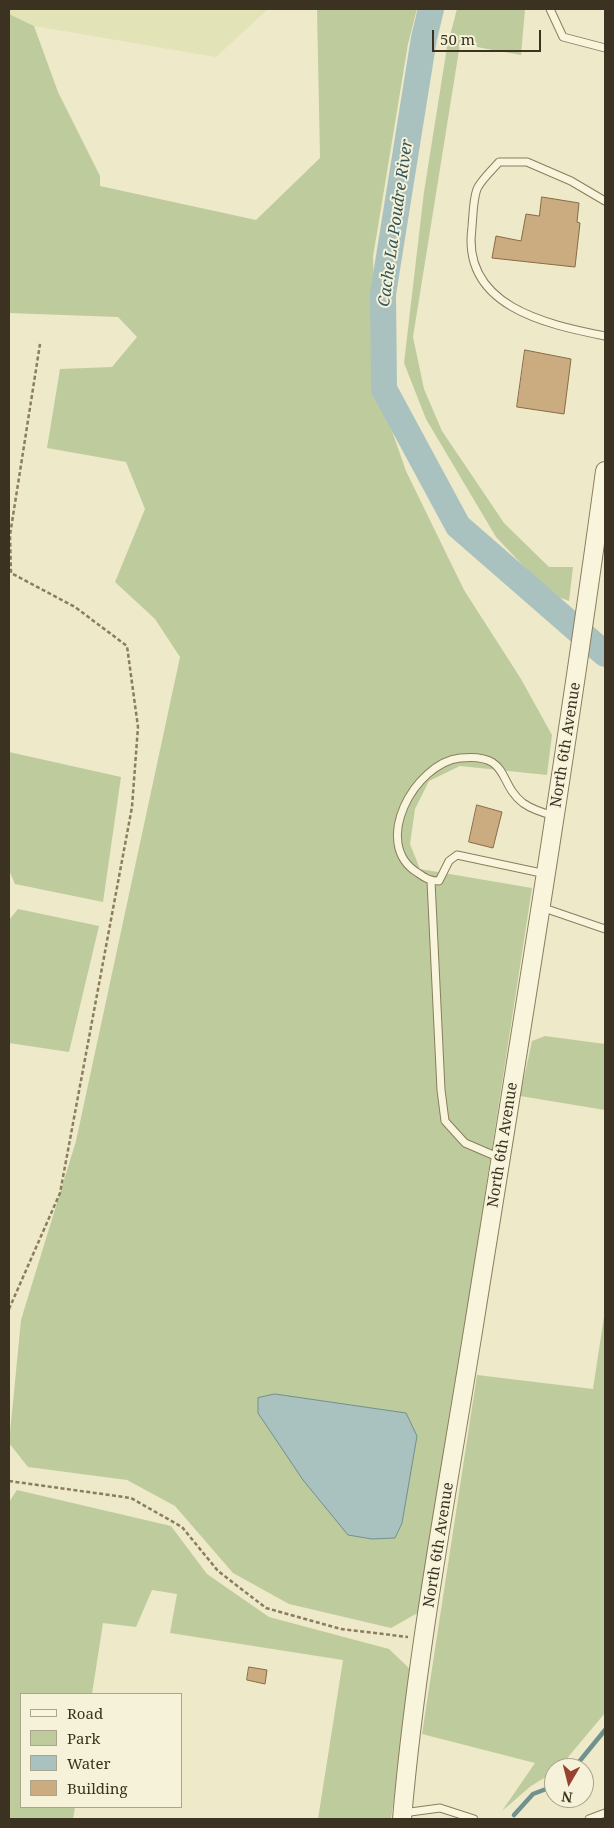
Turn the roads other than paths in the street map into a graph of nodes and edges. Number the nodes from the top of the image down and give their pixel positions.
1 (550, 9) edge
2 (605, 48) edge
3 (605, 201) edge
4 (605, 336) edge
5 (605, 471) edge
6 (555, 816) junction
7 (546, 874) junction
8 (431, 881) junction
9 (540, 907) junction
10 (605, 929) edge
11 (500, 1158) junction
12 (605, 1813) edge
13 (402, 1816) edge
14 (474, 1819) edge
15 (589, 1819) edge

1 - 2 lane
3 - 4 lane
5 - 6 street, North 6th Avenue
6 - 7 street, North 6th Avenue
6 - 8 lane
7 - 8 lane
7 - 9 street, North 6th Avenue
8 - 11 lane
9 - 10 lane
9 - 11 street, North 6th Avenue
11 - 13 street, North 6th Avenue
12 - 15 lane
13 - 14 lane

